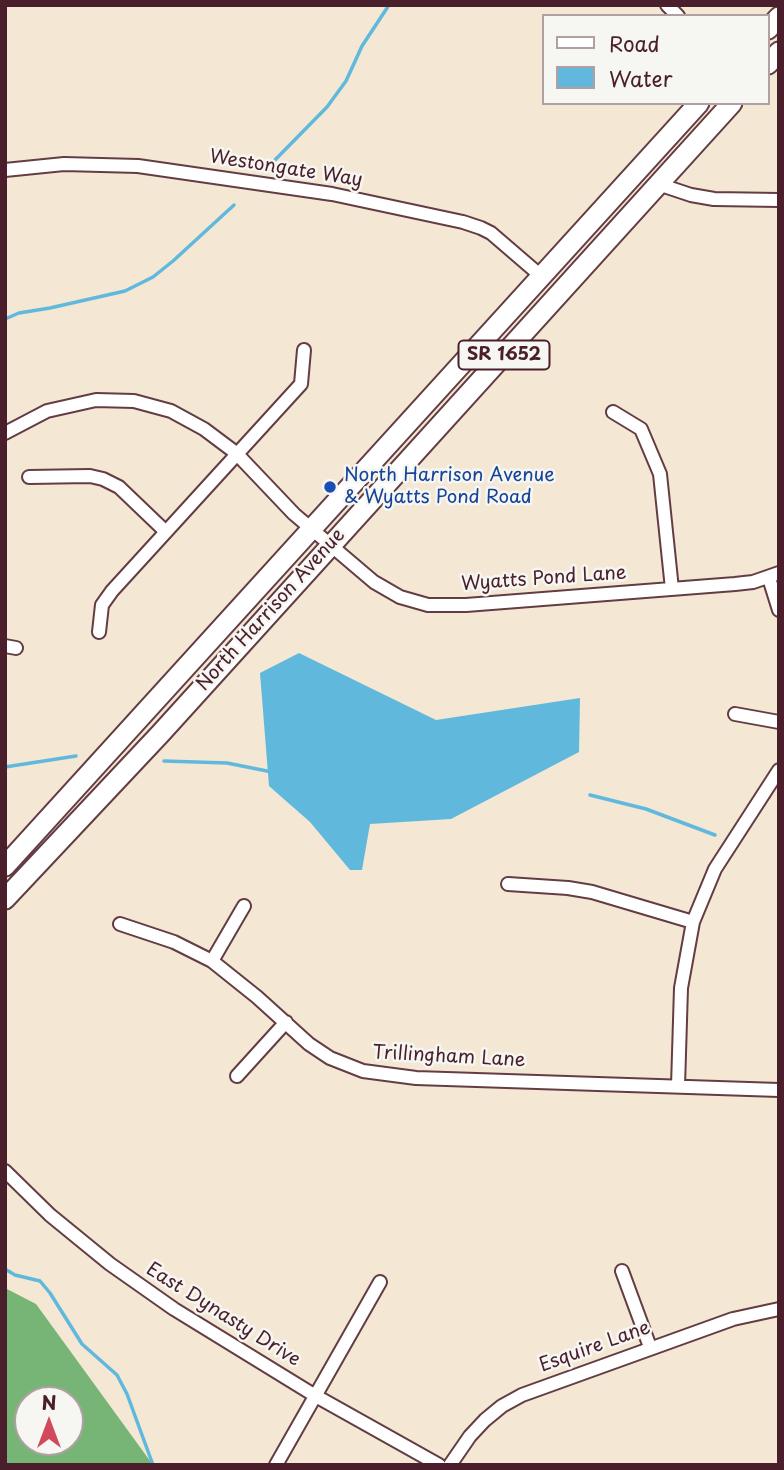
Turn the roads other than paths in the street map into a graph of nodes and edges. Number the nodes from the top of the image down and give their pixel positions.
1 (697, 105) edge
2 (730, 105) edge
3 (5, 170) edge
4 (658, 184) junction
5 (779, 200) edge
6 (541, 276) junction
7 (304, 350) dead end
8 (613, 412) dead end
9 (5, 433) edge
10 (236, 453) junction
11 (29, 477) dead end
12 (312, 528) junction
13 (166, 532) junction
14 (330, 544) junction
15 (774, 575) edge
16 (672, 589) junction
17 (779, 610) edge
18 (99, 632) dead end
19 (735, 714) dead end
20 (779, 722) edge
21 (779, 771) edge
22 (5, 866) edge
23 (508, 884) dead end
24 (5, 899) edge
25 (244, 906) dead end
26 (692, 922) junction
27 (120, 924) dead end
28 (212, 961) junction
29 (286, 1022) junction
30 (237, 1076) dead end
31 (678, 1086) junction
32 (779, 1090) edge
33 (5, 1171) edge
34 (622, 1271) dead end
35 (380, 1282) dead end
36 (779, 1309) edge
37 (650, 1347) junction
38 (314, 1395) junction
39 (276, 1465) edge
40 (439, 1465) edge
41 (450, 1465) edge

1 - 6 main road, North Harrison Avenue / SR 1652
2 - 4 main road, North Harrison Avenue / SR 1652
3 - 6 street, Westongate Way
4 - 5 street
4 - 14 main road, North Harrison Avenue / SR 1652
6 - 12 main road, North Harrison Avenue / SR 1652
7 - 10 street
8 - 16 street
9 - 10 street, Wyatts Pond Lane
10 - 12 street, Wyatts Pond Lane
10 - 13 street
11 - 13 street
12 - 14 street, Wyatts Pond Lane
12 - 22 main road, North Harrison Avenue / SR 1652
13 - 18 street
14 - 16 street, Wyatts Pond Lane
14 - 24 main road, North Harrison Avenue / SR 1652
15 - 16 street, Wyatts Pond Lane
15 - 17 street
19 - 20 street
21 - 26 street
23 - 26 street
25 - 28 street
26 - 31 street
27 - 28 street, Trillingham Lane
28 - 29 street, Trillingham Lane
29 - 30 street
29 - 31 street, Trillingham Lane
31 - 32 street, Trillingham Lane
33 - 38 street, East Dynasty Drive
34 - 37 street
35 - 38 street
36 - 37 street, Esquire Lane
37 - 41 street, Esquire Lane
38 - 39 street
38 - 40 street, East Dynasty Drive

